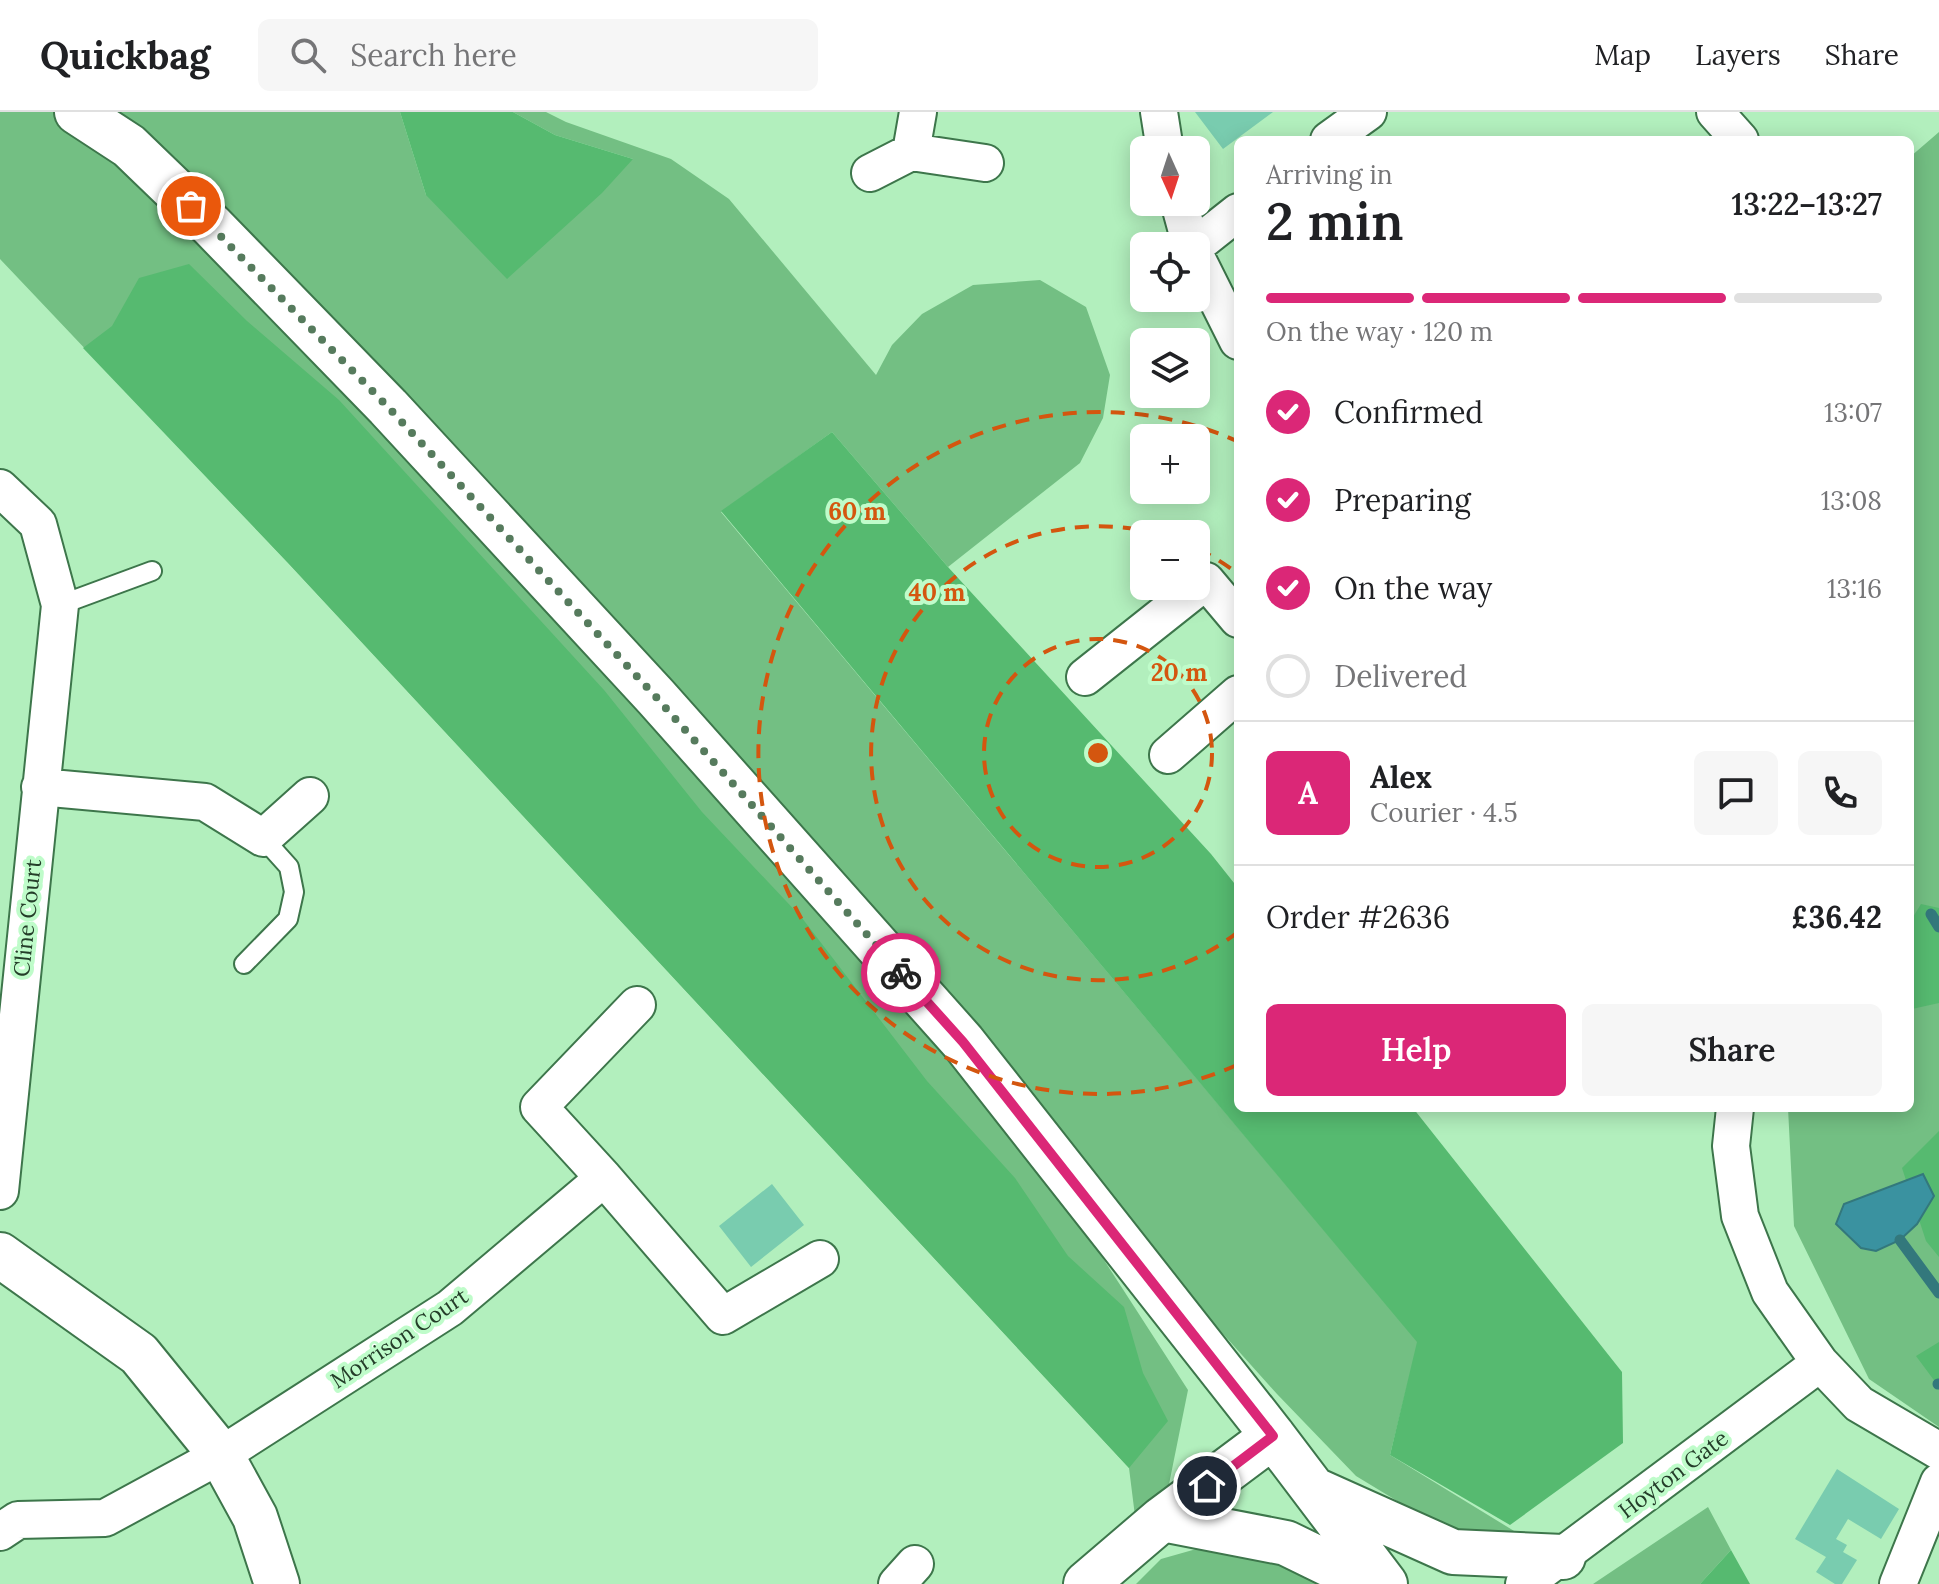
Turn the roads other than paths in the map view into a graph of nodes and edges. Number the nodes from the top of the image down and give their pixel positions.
1 (77, 112) edge
2 (918, 112) edge
3 (1159, 112) edge
4 (1368, 112) edge
5 (1715, 112) edge
6 (121, 129) edge
7 (1163, 136) edge
8 (1335, 136) edge
9 (1736, 136) edge
10 (911, 152) junction
11 (985, 163) dead end
12 (870, 173) dead end
13 (1234, 215) edge
14 (1210, 233) edge
15 (1210, 285) edge
16 (1234, 333) edge
17 (0, 488) edge
18 (152, 571) dead end
19 (1210, 586) edge
20 (1173, 600) edge
21 (60, 605) junction
22 (1234, 614) edge
23 (1085, 677) dead end
24 (1232, 710) edge
25 (1168, 755) dead end
26 (40, 787) junction
27 (310, 796) dead end
28 (263, 838) junction
29 (244, 964) dead end
30 (637, 1005) dead end
31 (1735, 1112) edge
32 (604, 1178) junction
33 (0, 1191) edge
34 (0, 1255) edge
35 (820, 1259) dead end
36 (1820, 1363) junction
37 (1273, 1436) junction
38 (1939, 1451) edge
39 (221, 1455) junction
40 (1939, 1482) edge
41 (1314, 1490) junction
42 (1162, 1519) junction
43 (0, 1532) edge
44 (1563, 1557) junction
45 (277, 1584) edge
46 (1086, 1584) edge
47 (1370, 1584) edge
48 (1385, 1584) edge
49 (1524, 1584) edge
50 (1898, 1584) edge

1 - 6 street
2 - 10 street
3 - 7 street
4 - 8 street
5 - 9 street
6 - 37 street
10 - 11 street
10 - 12 street
13 - 14 street
15 - 16 street
17 - 21 street, Cline Court
18 - 21 lane
19 - 22 street
20 - 23 street
21 - 26 street, Cline Court
24 - 25 street
26 - 28 street
26 - 33 street, Cline Court
27 - 28 street
28 - 29 lane
30 - 32 street
31 - 36 street
32 - 35 street
32 - 39 street, Morrison Court
34 - 39 street
36 - 38 street
36 - 44 street, Hoyton Gate
37 - 41 street
37 - 42 street
39 - 43 street, Morrison Court
39 - 45 street
40 - 50 street
41 - 44 street
41 - 48 street
42 - 46 street
42 - 47 street
44 - 49 street, Hoyton Gate

